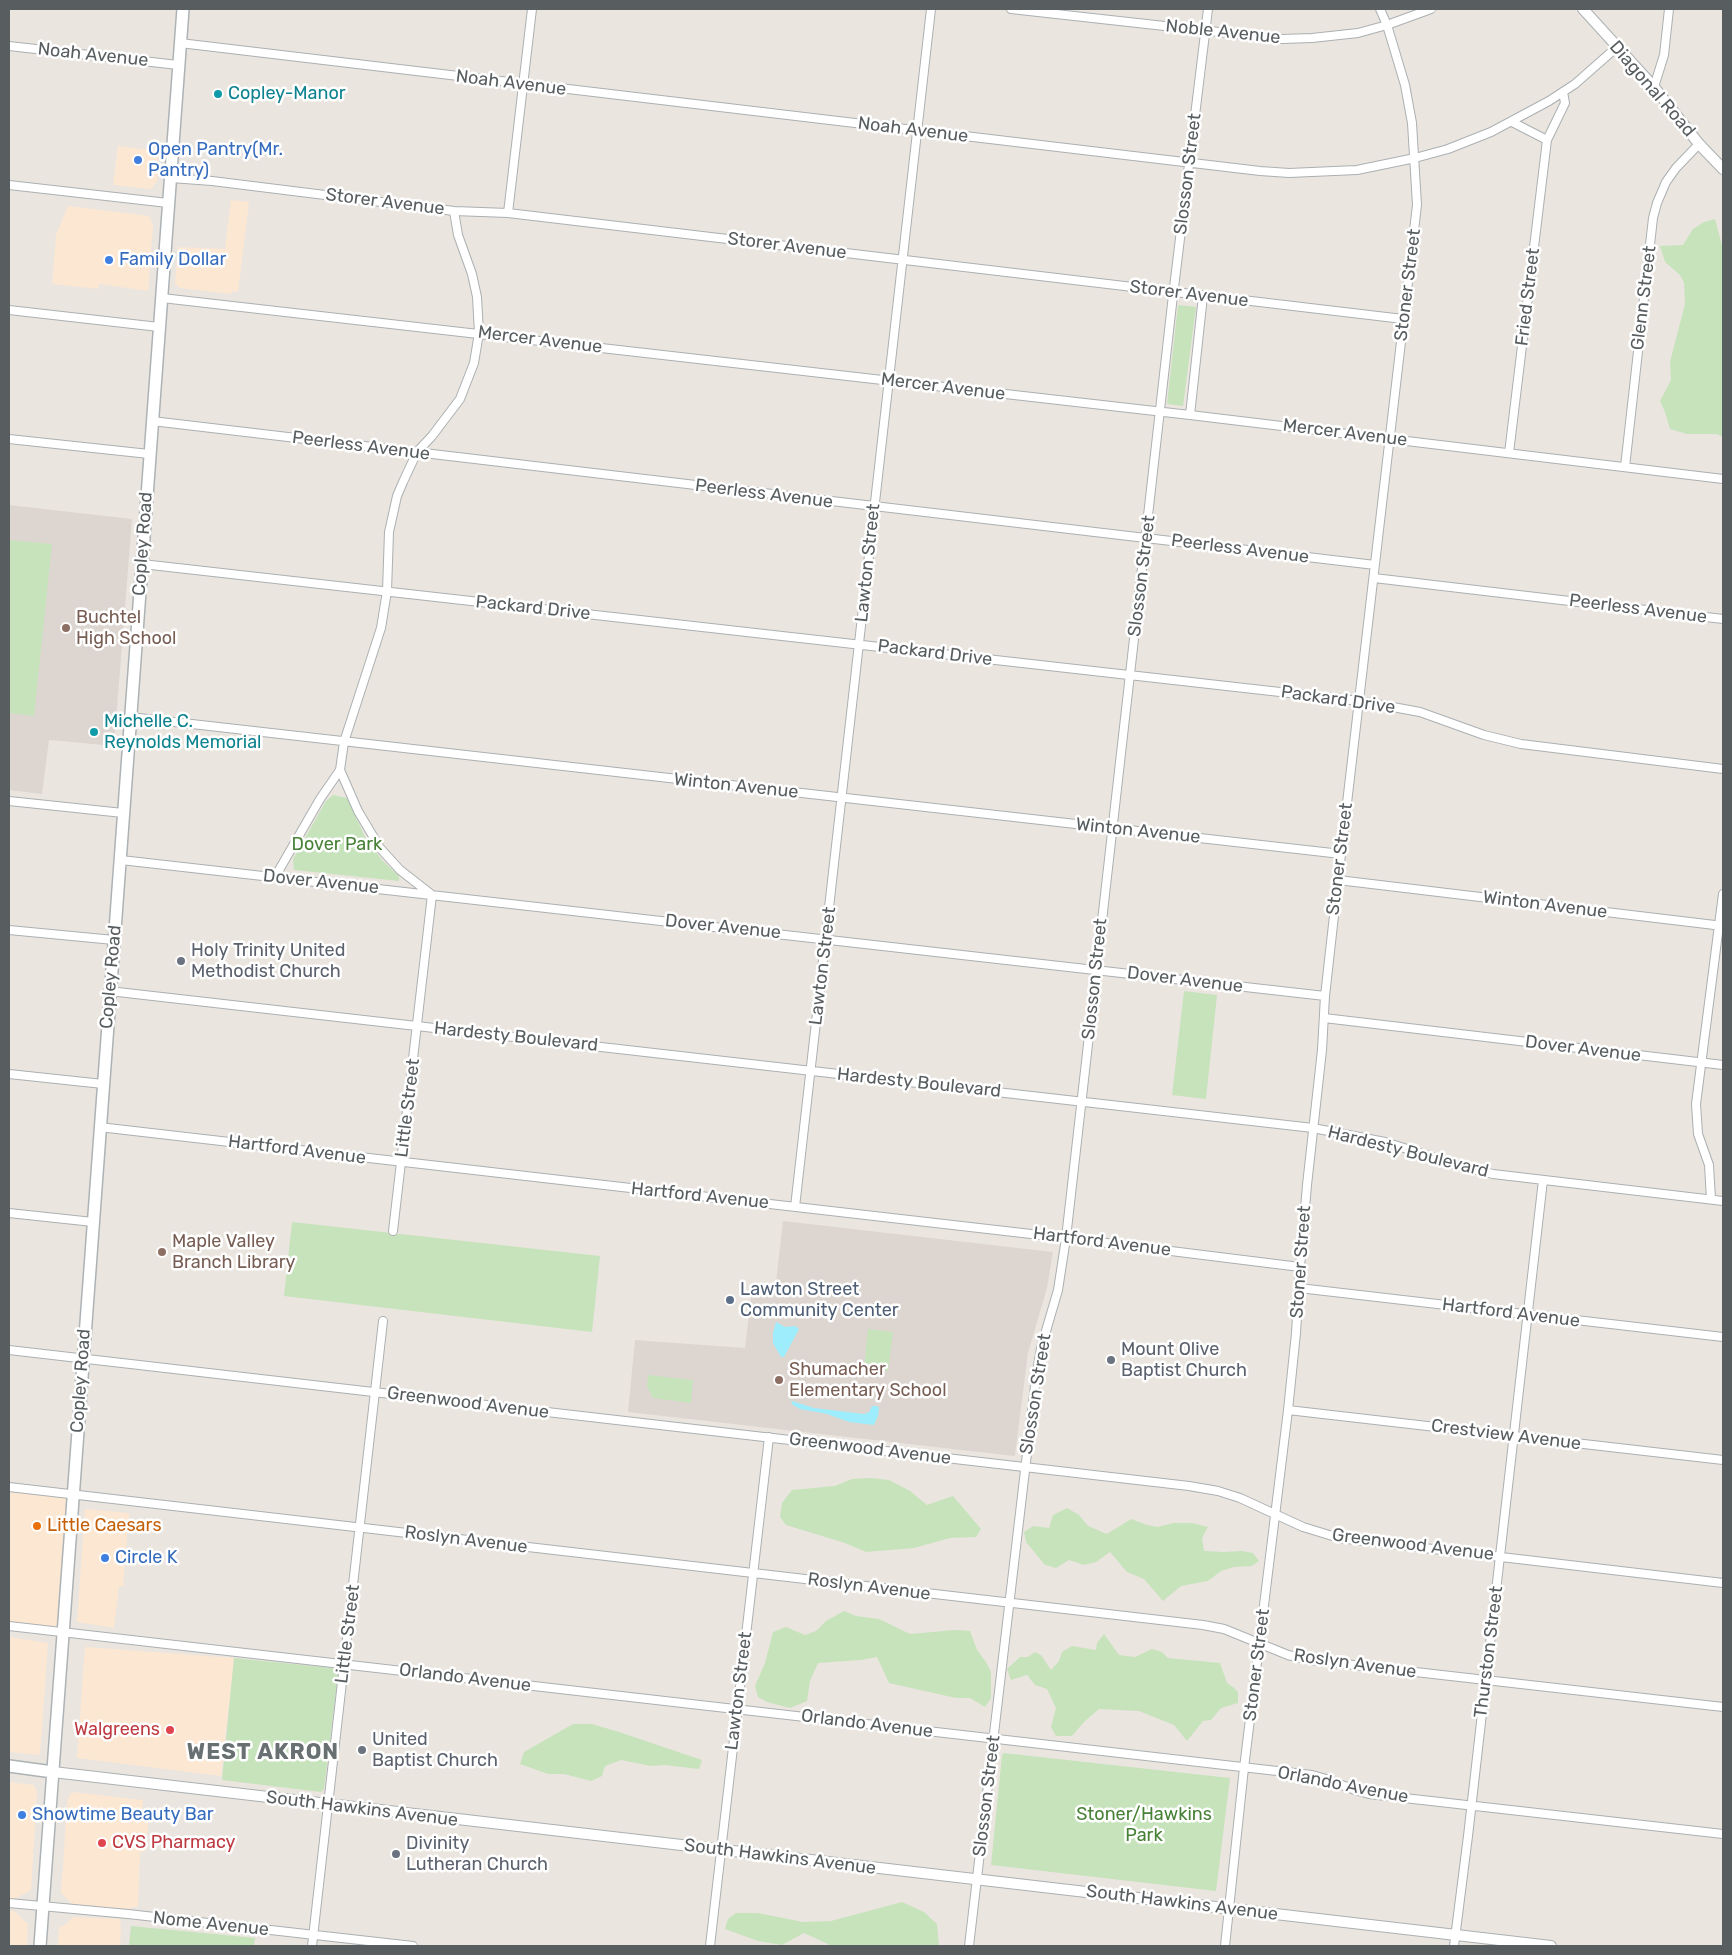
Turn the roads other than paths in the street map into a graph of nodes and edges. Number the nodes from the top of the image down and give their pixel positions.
1 (183, 9) edge
2 (532, 9) edge
3 (931, 9) edge
4 (1011, 9) edge
5 (1208, 9) edge
6 (1380, 9) edge
7 (1431, 9) edge
8 (1582, 9) edge
9 (1669, 9) edge
10 (1387, 25) junction
11 (1206, 30) junction
12 (180, 43) junction
13 (9, 46) edge
14 (1617, 47) junction
15 (178, 65) junction
16 (523, 84) junction
17 (1654, 87) junction
18 (1563, 92) junction
19 (1512, 122) junction
20 (916, 130) junction
21 (1547, 140) junction
22 (1699, 144) junction
23 (1415, 158) junction
24 (1190, 162) junction
25 (1723, 169) edge
26 (170, 178) junction
27 (9, 185) edge
28 (168, 203) junction
29 (454, 211) junction
30 (508, 213) junction
31 (902, 260) junction
32 (1174, 292) junction
33 (1203, 296) junction
34 (162, 298) junction
35 (9, 310) edge
36 (1403, 319) junction
37 (159, 327) junction
38 (479, 333) junction
39 (888, 380) junction
40 (1160, 412) junction
41 (1190, 415) junction
42 (152, 421) junction
43 (1390, 438) junction
44 (9, 439) edge
45 (417, 452) junction
46 (1509, 453) junction
47 (149, 454) junction
48 (1625, 467) junction
49 (1723, 479) edge
50 (874, 507) junction
51 (1146, 539) junction
52 (142, 564) junction
53 (1375, 565) junction
54 (1374, 578) junction
55 (387, 591) junction
56 (1723, 619) edge
57 (859, 644) junction
58 (1130, 676) junction
59 (1360, 701) junction
60 (130, 717) junction
61 (344, 742) junction
62 (1723, 769) edge
63 (340, 770) junction
64 (842, 797) junction
65 (9, 801) edge
66 (123, 813) junction
67 (1112, 829) junction
68 (1341, 854) junction
69 (121, 860) junction
70 (275, 877) junction
71 (1338, 880) junction
72 (1723, 894) edge
73 (432, 895) junction
74 (1721, 926) edge
75 (9, 930) edge
76 (826, 939) junction
77 (114, 940) junction
78 (1096, 970) junction
79 (110, 991) junction
80 (1325, 996) junction
81 (1324, 1018) junction
82 (418, 1026) junction
83 (1701, 1063) junction
84 (1723, 1065) edge
85 (810, 1071) junction
86 (9, 1074) edge
87 (103, 1084) junction
88 (1082, 1102) junction
89 (100, 1127) junction
90 (1313, 1128) junction
91 (401, 1163) junction
92 (1544, 1180) junction
93 (1711, 1199) junction
94 (1723, 1201) edge
95 (795, 1207) junction
96 (9, 1213) edge
97 (93, 1222) junction
98 (393, 1231) dead end
99 (1066, 1238) junction
100 (1300, 1267) junction
101 (1299, 1288) junction
102 (1528, 1313) junction
103 (383, 1321) dead end
104 (1723, 1337) edge
105 (9, 1350) edge
106 (83, 1358) junction
107 (375, 1392) junction
108 (1288, 1410) junction
109 (769, 1436) junction
110 (1515, 1436) junction
111 (1723, 1460) edge
112 (1025, 1467) junction
113 (9, 1488) edge
114 (72, 1495) junction
115 (1275, 1513) junction
116 (360, 1528) junction
117 (1501, 1556) junction
118 (753, 1573) junction
119 (1723, 1583) edge
120 (1009, 1603) junction
121 (9, 1626) edge
122 (63, 1632) junction
123 (1260, 1643) junction
124 (345, 1665) junction
125 (1486, 1680) junction
126 (1723, 1707) edge
127 (737, 1710) junction
128 (994, 1739) junction
129 (9, 1766) edge
130 (1244, 1768) junction
131 (53, 1772) junction
132 (329, 1805) junction
133 (1471, 1805) junction
134 (1723, 1834) edge
135 (720, 1851) junction
136 (977, 1880) junction
137 (9, 1903) edge
138 (44, 1907) junction
139 (1229, 1908) junction
140 (313, 1935) junction
141 (1456, 1935) junction
142 (40, 1946) edge
143 (312, 1946) edge
144 (413, 1946) edge
145 (710, 1946) edge
146 (969, 1946) edge
147 (1225, 1946) edge
148 (1454, 1946) edge
149 (1551, 1946) edge

1 - 12 main road, Copley Road
2 - 16 street
3 - 20 street, Lawton Street
4 - 11 street, Noble Avenue
5 - 11 street, Slosson Street
6 - 10 street, Stoner Street
7 - 10 street, Noble Avenue
8 - 14 street, Diagonal Road
9 - 17 street
10 - 11 street, Noble Avenue
10 - 23 street, Stoner Street
11 - 24 street, Slosson Street
12 - 15 main road, Copley Road
12 - 16 street, Noah Avenue
13 - 15 street, Noah Avenue
14 - 17 street, Diagonal Road
14 - 18 street, Noah Avenue
15 - 26 main road, Copley Road
16 - 20 street, Noah Avenue
16 - 30 street
17 - 22 street, Diagonal Road
18 - 19 street, Noah Avenue
18 - 21 street, Fried Street
19 - 21 street
19 - 23 street, Noah Avenue
20 - 24 street, Noah Avenue
20 - 31 street, Lawton Street
21 - 46 street, Fried Street
22 - 25 street, Diagonal Road
22 - 48 street, Glenn Street
23 - 24 street, Noah Avenue
23 - 36 street, Stoner Street
24 - 32 street, Slosson Street
26 - 28 main road, Copley Road
26 - 29 street, Storer Avenue
27 - 28 street
28 - 34 main road, Copley Road
29 - 30 street, Storer Avenue
29 - 38 street
30 - 31 street, Storer Avenue
31 - 32 street, Storer Avenue
31 - 39 street, Lawton Street
32 - 33 street, Storer Avenue
32 - 40 street, Slosson Street
33 - 36 street, Storer Avenue
33 - 41 street
34 - 37 main road, Copley Road
34 - 38 street, Mercer Avenue
35 - 37 street
36 - 43 street, Stoner Street
37 - 42 main road, Copley Road
38 - 39 street, Mercer Avenue
38 - 45 street
39 - 40 street, Mercer Avenue
39 - 50 street, Lawton Street
40 - 41 street, Mercer Avenue
40 - 51 street, Slosson Street
41 - 43 street, Mercer Avenue
42 - 45 street, Peerless Avenue
42 - 47 main road, Copley Road
43 - 46 street, Mercer Avenue
43 - 53 street, Stoner Street
44 - 47 street
45 - 50 street, Peerless Avenue
45 - 55 street
46 - 48 street, Mercer Avenue
47 - 52 main road, Copley Road
48 - 49 street, Mercer Avenue
50 - 51 street, Peerless Avenue
50 - 57 street, Lawton Street
51 - 53 street, Peerless Avenue
51 - 58 street, Slosson Street
52 - 55 street, Packard Drive
52 - 60 main road, Copley Road
53 - 54 street, Stoner Street
54 - 56 street, Peerless Avenue
54 - 59 street, Stoner Street
55 - 57 street, Packard Drive
55 - 61 street
57 - 58 street, Packard Drive
57 - 64 street, Lawton Street
58 - 59 street, Packard Drive
58 - 67 street, Slosson Street
59 - 62 street, Packard Drive
59 - 68 street, Stoner Street
60 - 61 street, Winton Avenue
60 - 66 main road, Copley Road
61 - 63 street
61 - 64 street, Winton Avenue
63 - 70 street
63 - 73 street
64 - 67 street, Winton Avenue
64 - 76 street, Lawton Street
65 - 66 street
66 - 69 main road, Copley Road
67 - 68 street, Winton Avenue
67 - 78 street, Slosson Street
68 - 71 street, Stoner Street
69 - 70 street, Dover Avenue
69 - 77 main road, Copley Road
70 - 73 street, Dover Avenue
71 - 74 street, Winton Avenue
71 - 80 street, Stoner Street
72 - 74 street
73 - 76 street, Dover Avenue
73 - 82 street, Little Street
74 - 83 street
75 - 77 street
76 - 78 street, Dover Avenue
76 - 85 street, Lawton Street
77 - 79 main road, Copley Road
78 - 80 street, Dover Avenue
78 - 88 street, Slosson Street
79 - 82 street, Hardesty Boulevard
79 - 87 main road, Copley Road
80 - 81 street, Stoner Street
81 - 83 street, Dover Avenue
81 - 90 street, Stoner Street
82 - 85 street, Hardesty Boulevard
82 - 91 street, Little Street
83 - 84 street, Dover Avenue
83 - 93 street
85 - 88 street, Hardesty Boulevard
85 - 95 street, Lawton Street
86 - 87 street
87 - 89 main road, Copley Road
88 - 90 street, Hardesty Boulevard
88 - 99 street, Slosson Street
89 - 91 street, Hartford Avenue
89 - 97 main road, Copley Road
90 - 92 street, Hardesty Boulevard
90 - 100 street, Stoner Street
91 - 95 street, Hartford Avenue
91 - 98 street, Little Street
92 - 93 street, Hardesty Boulevard
92 - 102 street, Thurston Street
93 - 94 street, Hardesty Boulevard
95 - 99 street, Hartford Avenue
96 - 97 street
97 - 106 main road, Copley Road
99 - 100 street, Hartford Avenue
99 - 112 street, Slosson Street
100 - 101 street, Stoner Street
101 - 102 street, Hartford Avenue
101 - 108 street, Stoner Street
102 - 104 street, Hartford Avenue
102 - 110 street, Thurston Street
103 - 107 street, Little Street
105 - 106 street, Greenwood Avenue
106 - 107 street, Greenwood Avenue
106 - 114 main road, Copley Road
107 - 109 street, Greenwood Avenue
107 - 116 street, Little Street
108 - 110 street, Crestview Avenue
108 - 115 street, Stoner Street
109 - 112 street, Greenwood Avenue
109 - 118 street, Lawton Street
110 - 111 street, Crestview Avenue
110 - 117 street, Thurston Street
112 - 115 street, Greenwood Avenue
112 - 120 street, Slosson Street
113 - 114 street, Roslyn Avenue
114 - 116 street, Roslyn Avenue
114 - 122 main road, Copley Road
115 - 117 street, Greenwood Avenue
115 - 123 street, Stoner Street
116 - 118 street, Roslyn Avenue
116 - 124 street, Little Street
117 - 119 street, Greenwood Avenue
117 - 125 street, Thurston Street
118 - 120 street, Roslyn Avenue
118 - 127 street, Lawton Street
120 - 123 street, Roslyn Avenue
120 - 128 street, Slosson Street
121 - 122 street, Orlando Avenue
122 - 124 street, Orlando Avenue
122 - 131 main road, Copley Road
123 - 125 street, Roslyn Avenue
123 - 130 street, Stoner Street
124 - 127 street, Orlando Avenue
124 - 132 street, Little Street
125 - 126 street, Roslyn Avenue
125 - 133 street, Thurston Street
127 - 128 street, Orlando Avenue
127 - 135 street, Lawton Street
128 - 130 street, Orlando Avenue
128 - 136 street, Slosson Street
129 - 131 main road, South Hawkins Avenue
130 - 133 street, Orlando Avenue
130 - 139 street, Stoner Street
131 - 132 street, South Hawkins Avenue
131 - 138 main road, Copley Road
132 - 135 street, South Hawkins Avenue
132 - 140 street, Little Street
133 - 134 street, Orlando Avenue
133 - 141 street, Thurston Street
135 - 136 street, South Hawkins Avenue
135 - 145 street, Lawton Street
136 - 139 street, South Hawkins Avenue
136 - 146 street, Slosson Street
137 - 138 street, Nome Avenue
138 - 140 street, Nome Avenue
138 - 142 main road, Copley Road
139 - 141 street, South Hawkins Avenue
139 - 147 street, Stoner Street
140 - 143 street, Little Street
140 - 144 street, Nome Avenue
141 - 148 street, Thurston Street
141 - 149 street, South Hawkins Avenue

